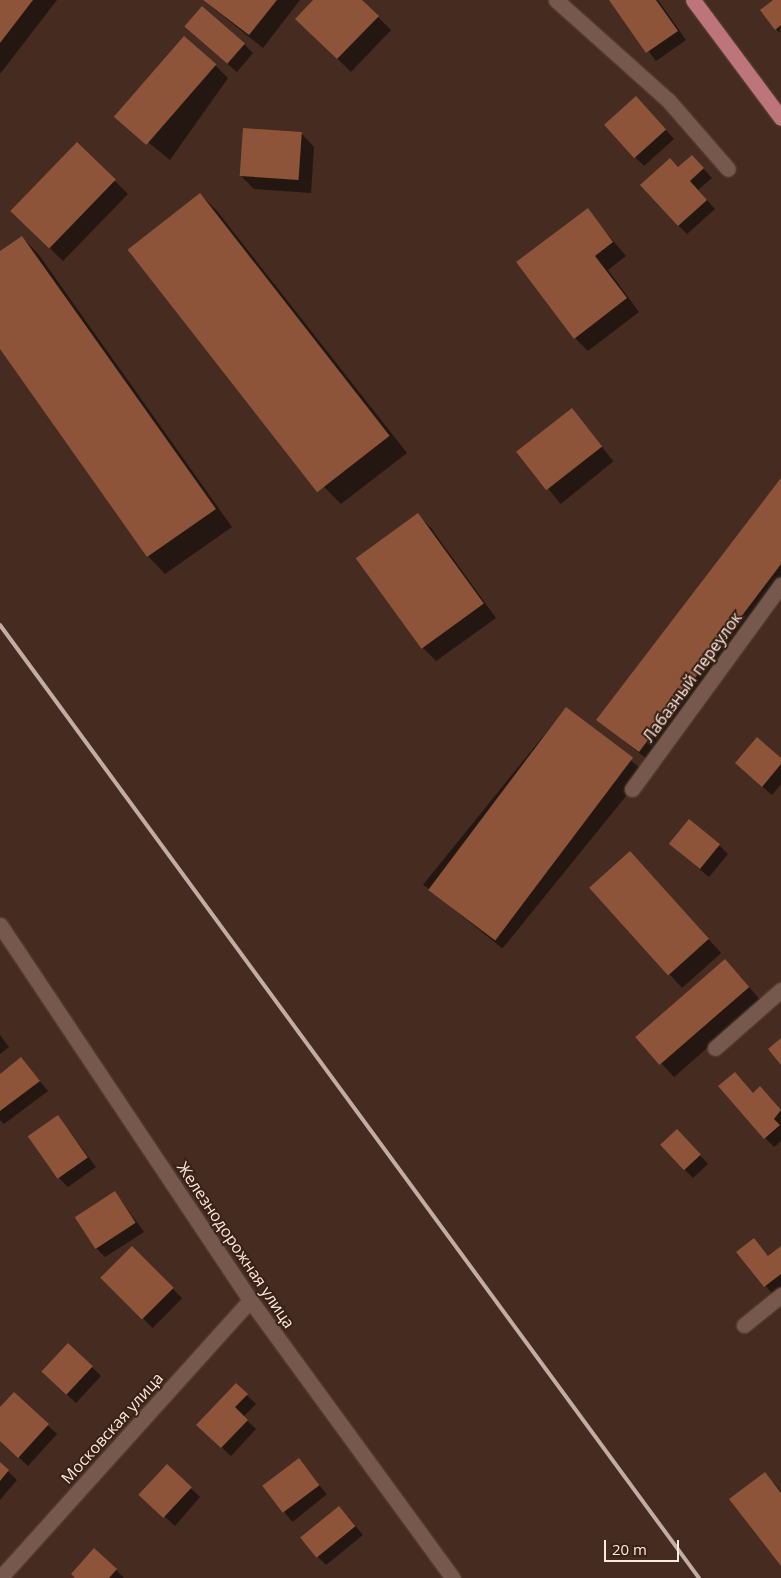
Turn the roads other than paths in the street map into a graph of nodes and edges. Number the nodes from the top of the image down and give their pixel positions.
1 (556, 0) edge
2 (693, 0) edge
3 (781, 118) edge
4 (728, 169) dead end
5 (781, 586) edge
6 (632, 789) dead end
7 (0, 925) edge
8 (781, 990) edge
9 (715, 1048) dead end
10 (781, 1295) edge
11 (250, 1300) junction
12 (744, 1325) dead end
13 (0, 1578) edge
14 (453, 1578) edge

1 - 4 street
2 - 3 main road
5 - 6 street, Лабазный переулок
7 - 11 street, Железнодорожная улица
8 - 9 street
10 - 12 street
11 - 13 street, Московская улица
11 - 14 street, Железнодорожная улица

